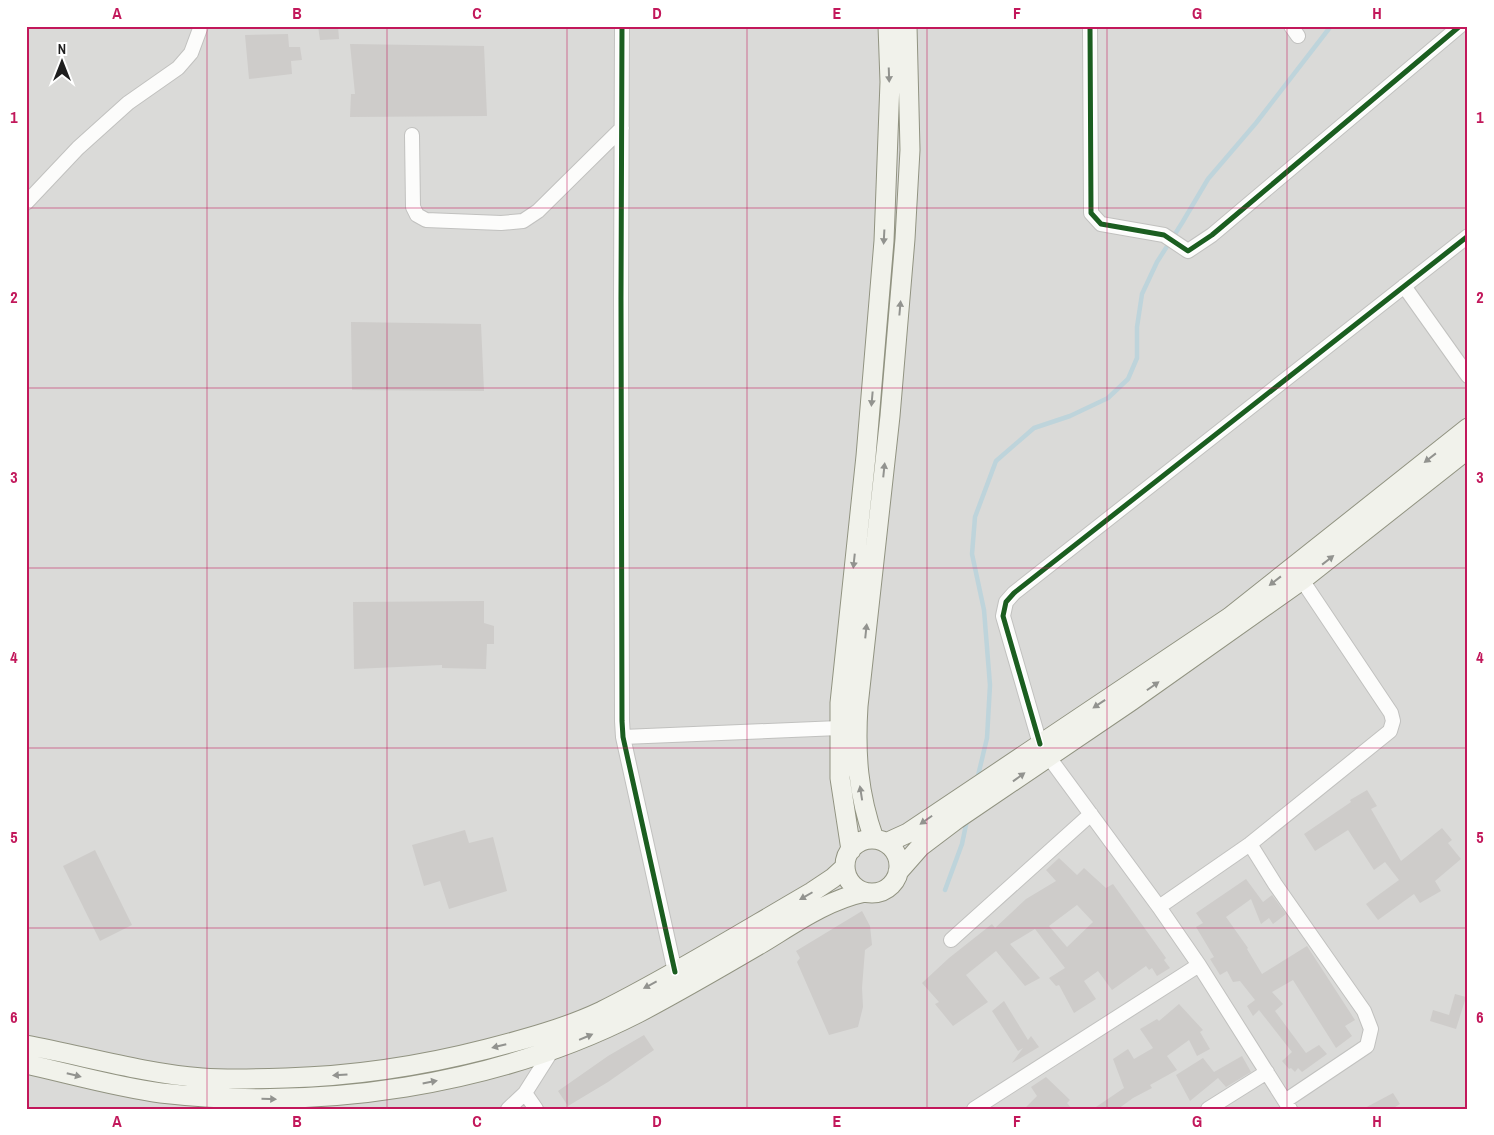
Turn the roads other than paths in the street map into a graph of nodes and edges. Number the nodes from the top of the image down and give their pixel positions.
1 (201, 26) edge
2 (622, 26) edge
3 (888, 26) edge
4 (907, 26) edge
5 (1090, 26) edge
6 (1460, 26) edge
7 (622, 128) junction
8 (412, 134) dead end
9 (26, 204) edge
10 (1468, 236) edge
11 (1404, 286) junction
12 (1468, 376) edge
13 (1468, 428) edge
14 (1468, 449) edge
15 (1302, 580) junction
16 (839, 728) junction
17 (624, 737) junction
18 (1044, 750) junction
19 (972, 799) junction
20 (1091, 814) junction
21 (880, 841) junction
22 (1250, 844) junction
23 (848, 858) junction
24 (898, 872) junction
25 (865, 892) junction
26 (1159, 907) junction
27 (952, 940) dead end
28 (1199, 965) junction
29 (675, 972) junction
30 (26, 1045) edge
31 (551, 1052) junction
32 (26, 1064) edge
33 (1266, 1072) junction
34 (525, 1093) junction
35 (244, 1104) edge
36 (1287, 1105) edge
37 (508, 1109) edge
38 (536, 1109) edge
39 (974, 1109) edge
40 (1208, 1109) edge

1 - 9 street
2 - 7 street
3 -> 16 main road
21 -> 4 main road
5 - 6 street
7 - 8 street
7 - 17 street
10 - 11 street
11 - 12 street
11 - 18 street
13 -> 18 main road
15 -> 14 main road
18 -> 15 main road
15 - 22 street
16 - 17 street
16 - 23 main road
17 - 29 street
19 -> 18 main road
18 - 19 main road
18 - 20 street
19 -> 21 main road
19 - 24 main road
20 - 26 street
20 - 27 street
21 - 23 main road
21 - 24 main road
22 - 26 street
22 - 36 street
23 - 25 main road
23 -> 29 main road
24 - 25 main road
31 -> 25 main road
26 - 28 street
28 - 33 street
28 - 39 street
29 -> 30 main road
31 - 34 street
35 -> 31 main road
32 -> 35 main road
33 - 36 street
33 - 40 street
34 - 37 street
34 - 38 street

